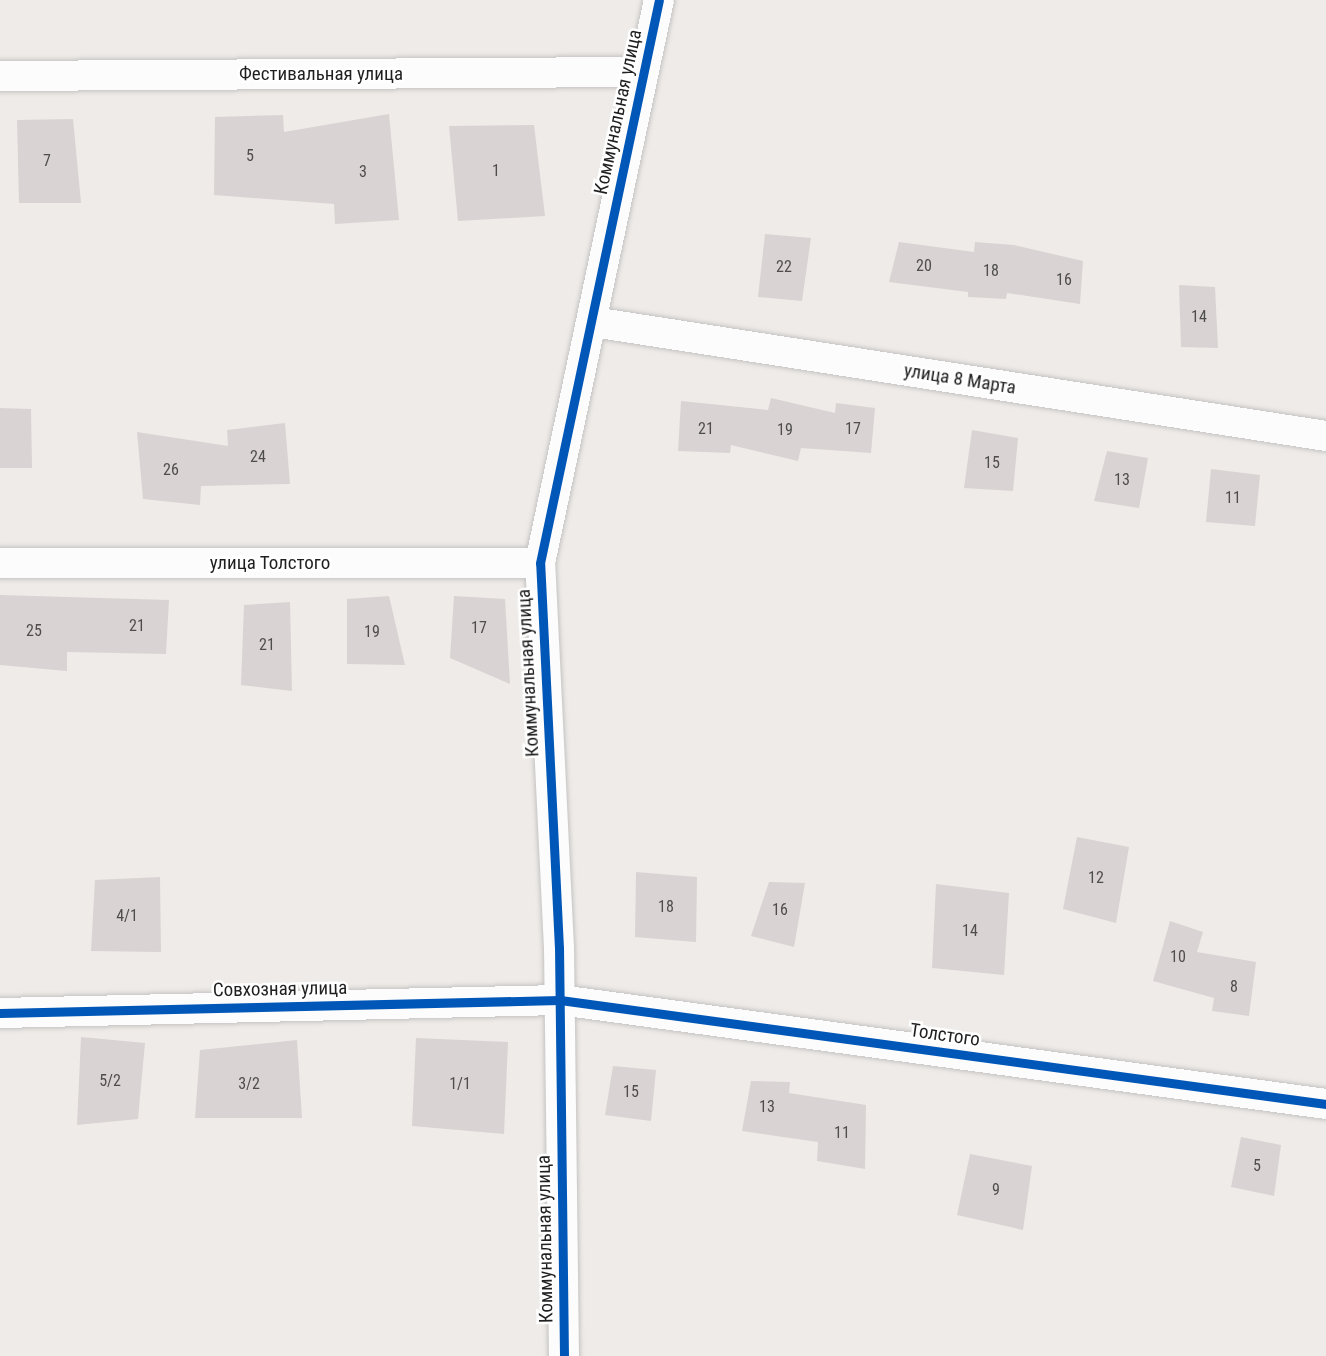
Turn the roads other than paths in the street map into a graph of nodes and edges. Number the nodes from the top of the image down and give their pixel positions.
1 (659, 0) edge
2 (643, 72) junction
3 (0, 76) edge
4 (593, 322) junction
5 (1326, 436) edge
6 (0, 563) edge
7 (540, 563) junction
8 (560, 1000) junction
9 (0, 1013) edge
10 (1326, 1104) edge
11 (564, 1356) edge

1 - 2 street, Коммунальная улица
2 - 3 street, Фестивальная улица
2 - 4 street, Коммунальная улица
4 - 5 street, улица 8 Марта
4 - 7 street, Коммунальная улица
6 - 7 street, улица Толстого
7 - 8 street, Коммунальная улица
8 - 9 street, Совхозная улица
8 - 10 street, Толстого
8 - 11 street, Коммунальная улица

